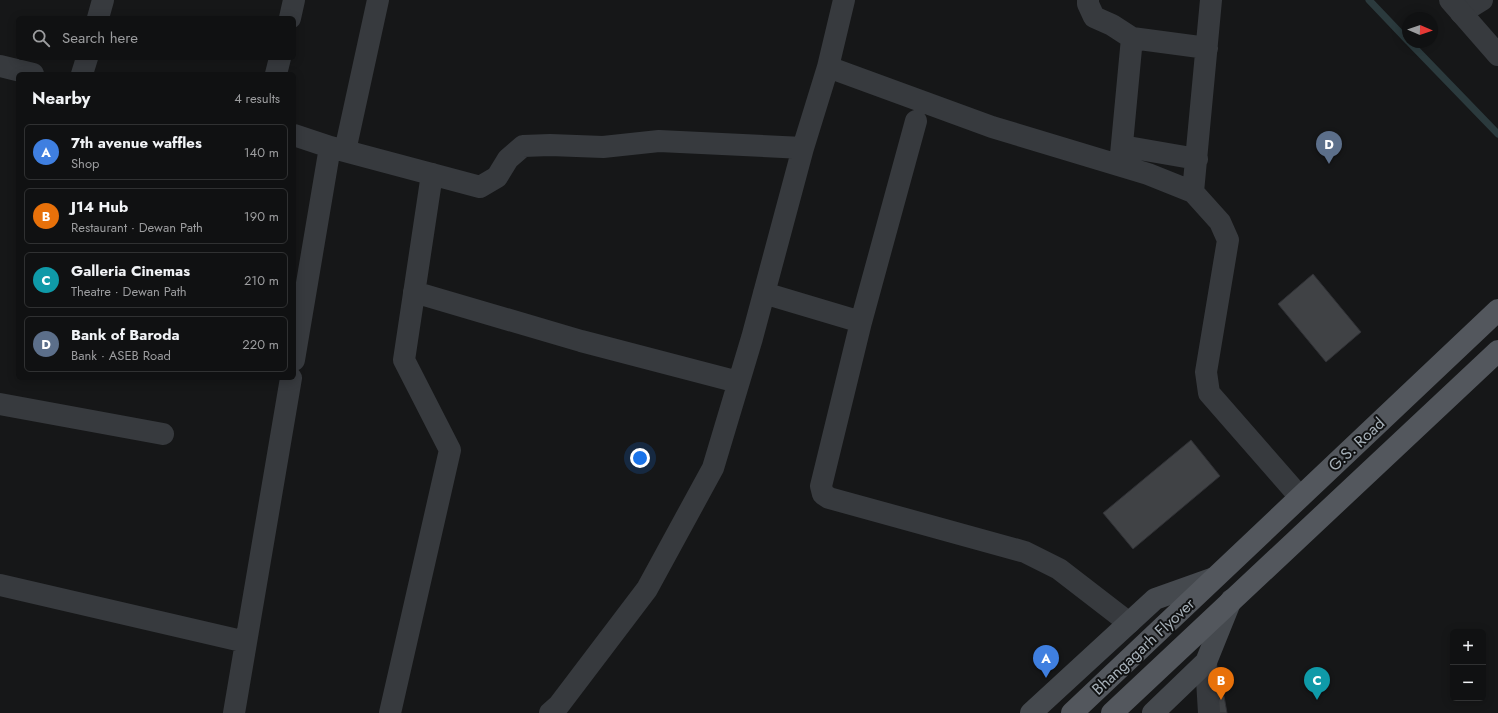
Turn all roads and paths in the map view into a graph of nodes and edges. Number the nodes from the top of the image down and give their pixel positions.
1 (103, 0) edge
2 (294, 0) edge
3 (378, 0) edge
4 (844, 0) edge
5 (1088, 0) edge
6 (1211, 0) edge
7 (1482, 0) edge
8 (1456, 7) edge
9 (99, 16) edge
10 (290, 16) edge
11 (1132, 38) junction
12 (1206, 48) junction
13 (1498, 55) edge
14 (86, 60) edge
15 (280, 60) edge
16 (0, 66) edge
17 (828, 67) junction
18 (25, 72) edge
19 (83, 72) edge
20 (276, 72) edge
21 (916, 121) dead end
22 (296, 136) edge
23 (803, 148) junction
24 (337, 149) junction
25 (1121, 156) junction
26 (1197, 159) junction
27 (432, 174) junction
28 (1193, 192) junction
29 (414, 292) junction
30 (764, 293) junction
31 (1498, 310) edge
32 (861, 322) junction
33 (296, 350) edge
34 (1495, 359) edge
35 (291, 380) edge
36 (738, 382) junction
37 (0, 404) edge
38 (163, 434) dead end
39 (1300, 497) junction
40 (1214, 578) junction
41 (0, 585) edge
42 (1231, 600) junction
43 (1129, 623) junction
44 (246, 642) junction
45 (1206, 662) junction
46 (234, 713) edge
47 (390, 713) edge
48 (550, 713) edge
49 (1032, 713) edge
50 (1072, 713) edge
51 (1112, 713) edge
52 (1153, 713) edge
53 (1209, 713) edge

1 - 9 street
2 - 10 street
3 - 24 street
4 - 17 street
5 - 11 street
6 - 12 street
7 - 8 street
8 - 13 street
11 - 12 street
11 - 25 street
12 - 26 street
14 - 19 street
15 - 20 street
16 - 18 street
17 - 23 street
17 - 25 street
21 - 32 street
22 - 24 street
23 - 27 street
23 - 30 street
24 - 27 street
24 - 33 street
25 - 26 street
25 - 28 street
26 - 28 street
27 - 29 street
28 - 39 street
29 - 36 street
29 - 47 street
30 - 32 street
30 - 36 street
31 - 39 main road, G.S. Road
32 - 43 street
34 - 42 main road, G.S. Road
35 - 44 street
36 - 48 street
37 - 38 street
39 - 40 main road, G.S. Road
40 - 43 main road
40 - 50 main road, Bhangagarh Flyover
41 - 44 street
42 - 45 main road
42 - 51 main road, Bhangagarh Flyover
43 - 49 main road
44 - 46 street
45 - 52 main road
45 - 53 street

